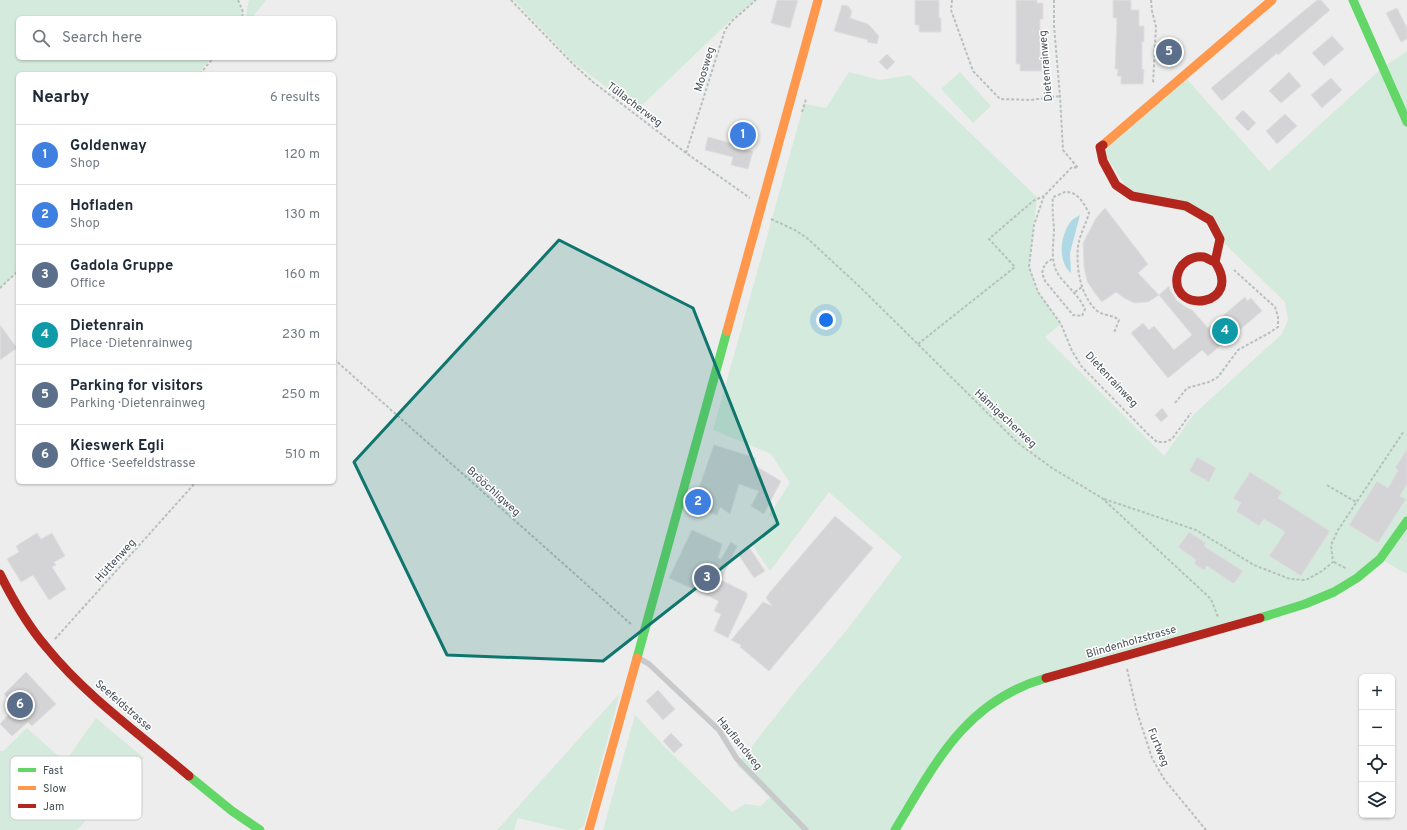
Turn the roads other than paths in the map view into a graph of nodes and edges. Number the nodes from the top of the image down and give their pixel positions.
1 (818, 0) edge
2 (1272, 0) edge
3 (1353, 0) edge
4 (1407, 122) edge
5 (1215, 262) junction
6 (1407, 521) edge
7 (0, 574) edge
8 (636, 657) junction
9 (260, 830) edge
10 (589, 830) edge
11 (806, 830) edge
12 (895, 830) edge

1 - 8 street
2 - 5 street
3 - 4 street
5 - 5 street
6 - 12 street, Blindenholzstrasse
7 - 9 street, Seefeldstrasse
8 - 10 street
8 - 11 lane, Hauflandweg

